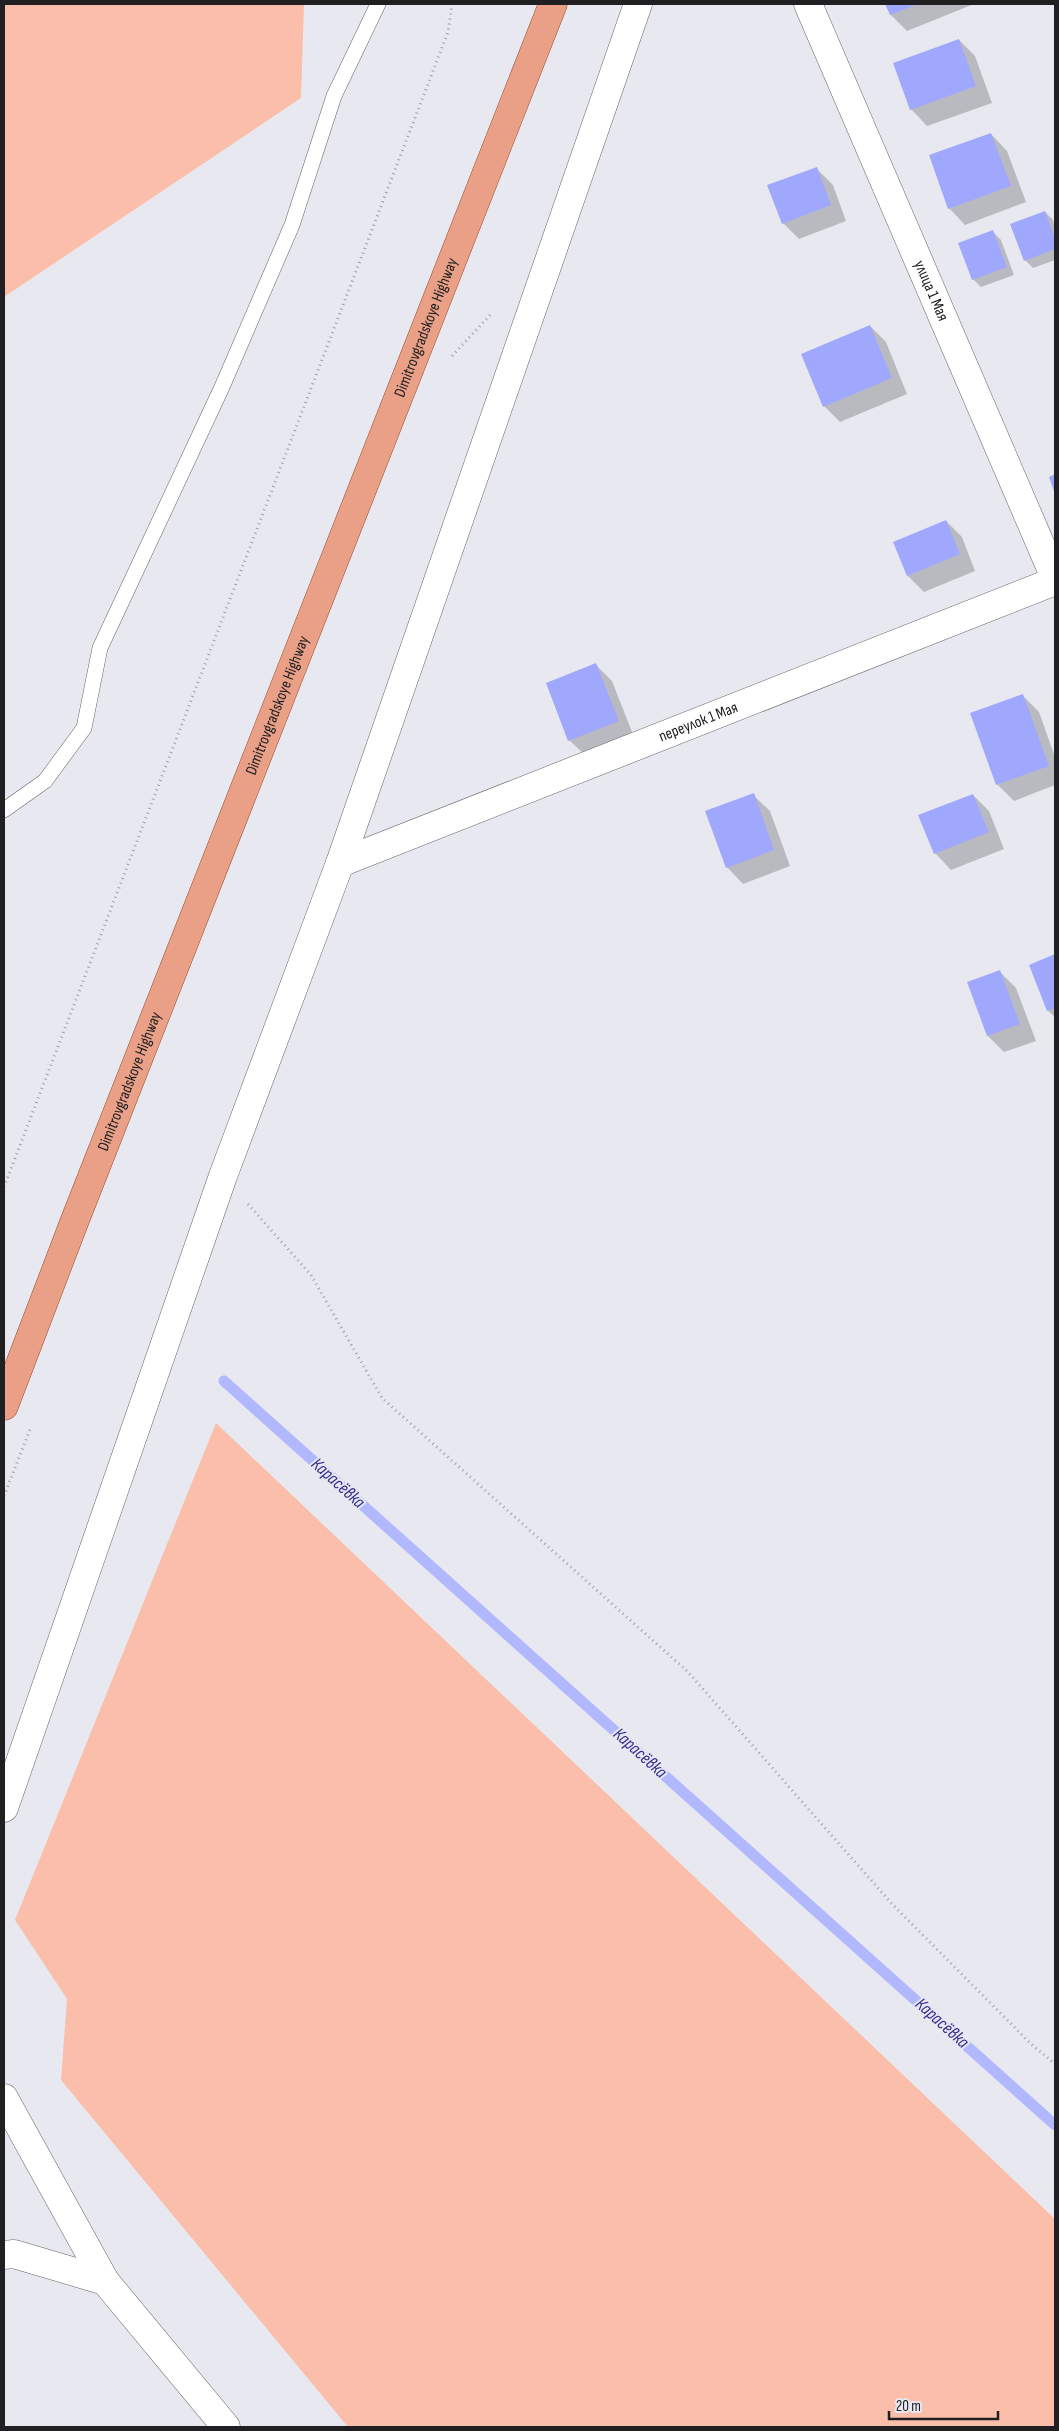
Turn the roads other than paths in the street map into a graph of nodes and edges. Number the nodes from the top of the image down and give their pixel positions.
1 (378, 4) edge
2 (553, 4) edge
3 (638, 4) edge
4 (808, 4) edge
5 (1055, 580) edge
6 (4, 810) edge
7 (340, 863) junction
8 (4, 1406) edge
9 (4, 1808) edge
10 (4, 2098) edge
11 (4, 2255) edge
12 (105, 2282) junction
13 (226, 2427) edge

1 - 6 lane
2 - 8 main road, Dimitrovgradskoye Highway
3 - 7 street
4 - 5 street, улица 1 Мая
5 - 7 street, переулок 1 Мая
7 - 9 street
10 - 12 street
11 - 12 street
12 - 13 street

